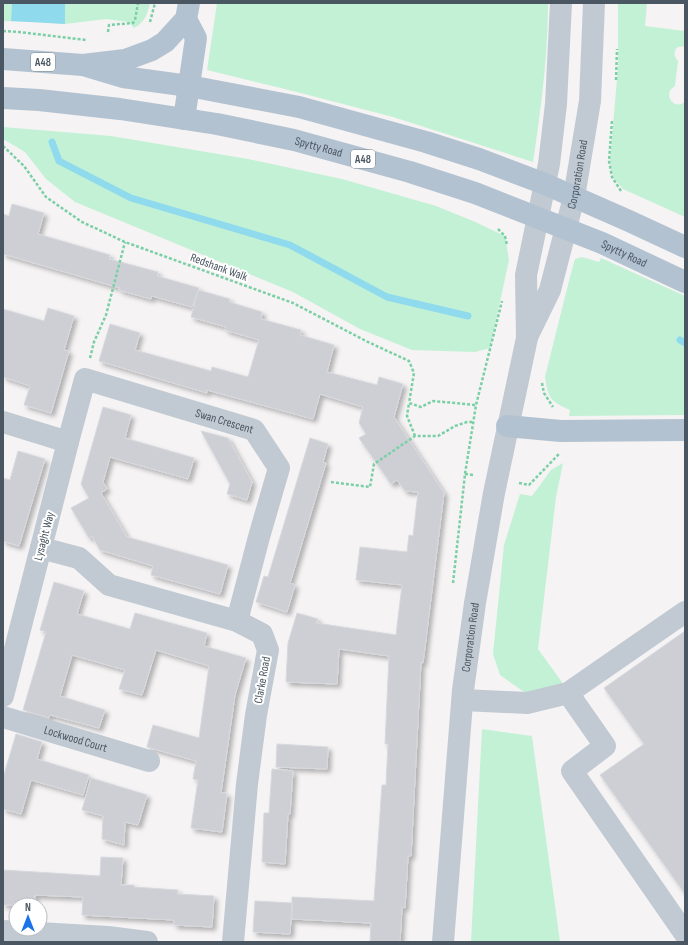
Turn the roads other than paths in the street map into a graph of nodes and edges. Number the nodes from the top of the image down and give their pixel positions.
1 (561, 3) edge
2 (594, 3) edge
3 (188, 11) edge
4 (3, 59) edge
5 (83, 65) junction
6 (189, 86) junction
7 (3, 98) edge
8 (184, 119) junction
9 (545, 184) junction
10 (574, 197) junction
11 (537, 218) junction
12 (566, 229) junction
13 (685, 248) edge
14 (685, 282) edge
15 (527, 338) junction
16 (3, 422) edge
17 (507, 426) junction
18 (685, 430) edge
19 (68, 442) junction
20 (41, 548) junction
21 (685, 612) edge
22 (237, 621) junction
23 (9, 649) edge
24 (568, 693) junction
25 (3, 696) edge
26 (463, 700) junction
27 (3, 717) edge
28 (149, 761) dead end
29 (3, 931) edge
30 (685, 934) edge
31 (145, 942) edge
32 (233, 942) edge
33 (443, 942) edge

1 - 9 street, Corporation Road
2 - 10 street, Corporation Road
3 - 5 main road, A48
3 - 6 main road, A48
4 - 5 main road, A48
5 - 6 main road, A48
6 - 8 main road, A48
6 - 9 main road, A48
7 - 8 main road, Spytty Road / A48
8 - 11 main road, Spytty Road / A48
9 - 10 main road, A48
9 - 11 street, Corporation Road
10 - 12 street, Corporation Road
10 - 13 main road, A48
11 - 12 main road, Spytty Road / A48
11 - 15 street, Corporation Road
12 - 14 main road, Spytty Road / A48
12 - 15 street, Corporation Road
15 - 17 street, Corporation Road
16 - 19 street
17 - 18 main road
17 - 26 street, Corporation Road
19 - 20 street, Lysaght Way
19 - 22 street, Swan Crescent
20 - 22 street, Clarke Road
20 - 23 street, Lysaght Way
21 - 24 street
22 - 32 street, Clarke Road
23 - 25 street, Lysaght Way
24 - 26 street
24 - 30 street
26 - 33 street, Corporation Road
27 - 28 street, Lockwood Court
29 - 31 street

